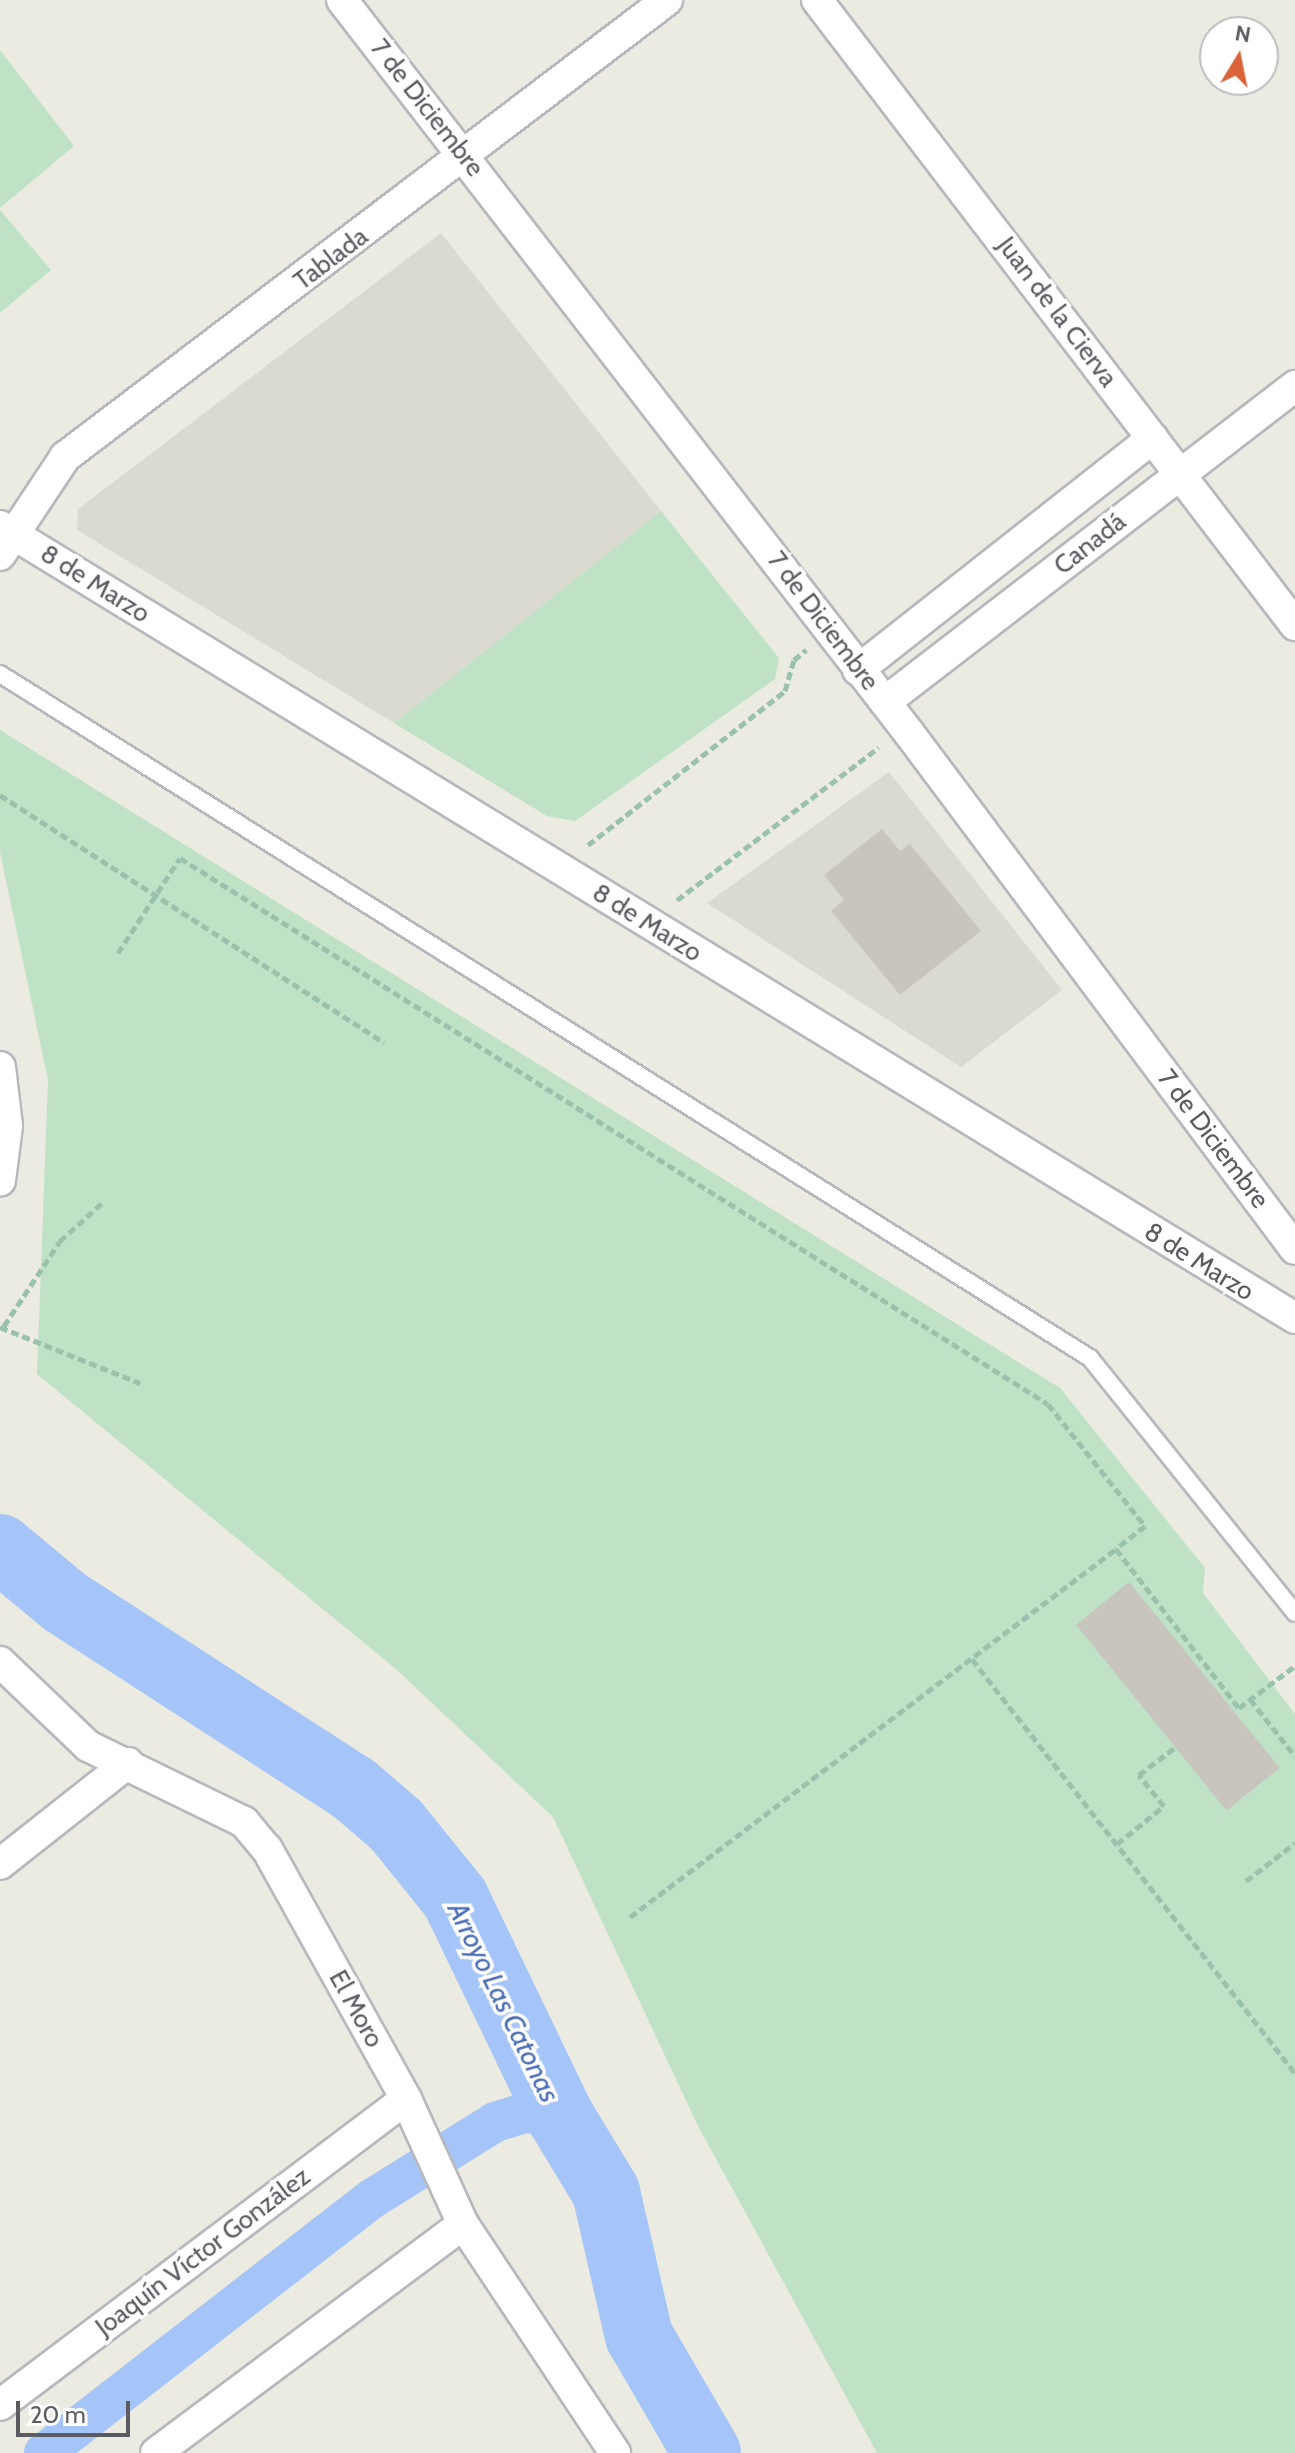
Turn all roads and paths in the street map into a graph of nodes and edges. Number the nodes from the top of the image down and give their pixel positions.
1 (342, 0) edge
2 (667, 0) edge
3 (817, 0) edge
4 (466, 158) junction
5 (1295, 386) edge
6 (1153, 438) junction
7 (1182, 474) junction
8 (4, 538) edge
9 (1295, 625) edge
10 (829, 628) junction
11 (858, 670) junction
12 (0, 674) edge
13 (885, 702) junction
14 (909, 733) junction
15 (0, 795) edge
16 (558, 868) junction
17 (156, 895) junction
18 (648, 923) junction
19 (118, 953) dead end
20 (384, 1042) dead end
21 (0, 1067) edge
22 (0, 1181) edge
23 (103, 1202) dead end
24 (1295, 1249) edge
25 (1295, 1318) edge
26 (2, 1327) edge
27 (140, 1383) dead end
28 (1116, 1549) junction
29 (1295, 1613) edge
30 (972, 1659) junction
31 (0, 1662) edge
32 (1295, 1666) edge
33 (1250, 1699) junction
34 (1174, 1748) dead end
35 (1295, 1756) edge
36 (128, 1763) junction
37 (1295, 1843) edge
38 (1117, 1844) junction
39 (0, 1864) edge
40 (1246, 1881) dead end
41 (630, 1917) dead end
42 (1295, 2073) edge
43 (406, 2099) junction
44 (463, 2224) junction
45 (0, 2405) edge
46 (156, 2453) edge
47 (615, 2453) edge

1 - 4 street, 7 de Diciembre
2 - 4 street, Tablada
3 - 6 street, Juan de la Cierva
4 - 8 street, Tablada
4 - 10 street, 7 de Diciembre
5 - 7 street, Canadá
6 - 7 street, Juan de la Cierva
6 - 11 street, Canadá
7 - 9 street, Juan de la Cierva
7 - 13 street, Canadá
8 - 16 street, 8 de Marzo
10 - 11 street, 7 de Diciembre
10 - 16 path
11 - 13 street, 7 de Diciembre
12 - 29 lane
13 - 14 street, 7 de Diciembre
14 - 18 path
14 - 24 street, 7 de Diciembre
15 - 17 path
16 - 18 street, 8 de Marzo
17 - 19 path
17 - 20 path
17 - 28 path
18 - 25 street, 8 de Marzo
21 - 22 street
23 - 26 path
26 - 27 path
28 - 30 path
28 - 33 path
30 - 38 path
30 - 41 path
31 - 36 street, El Moro
32 - 33 path
33 - 35 path
34 - 38 path
36 - 39 street
36 - 43 street, El Moro
37 - 40 path
38 - 42 path
43 - 44 street, El Moro
43 - 45 street, Joaquín Víctor González
44 - 46 street
44 - 47 street, El Moro

